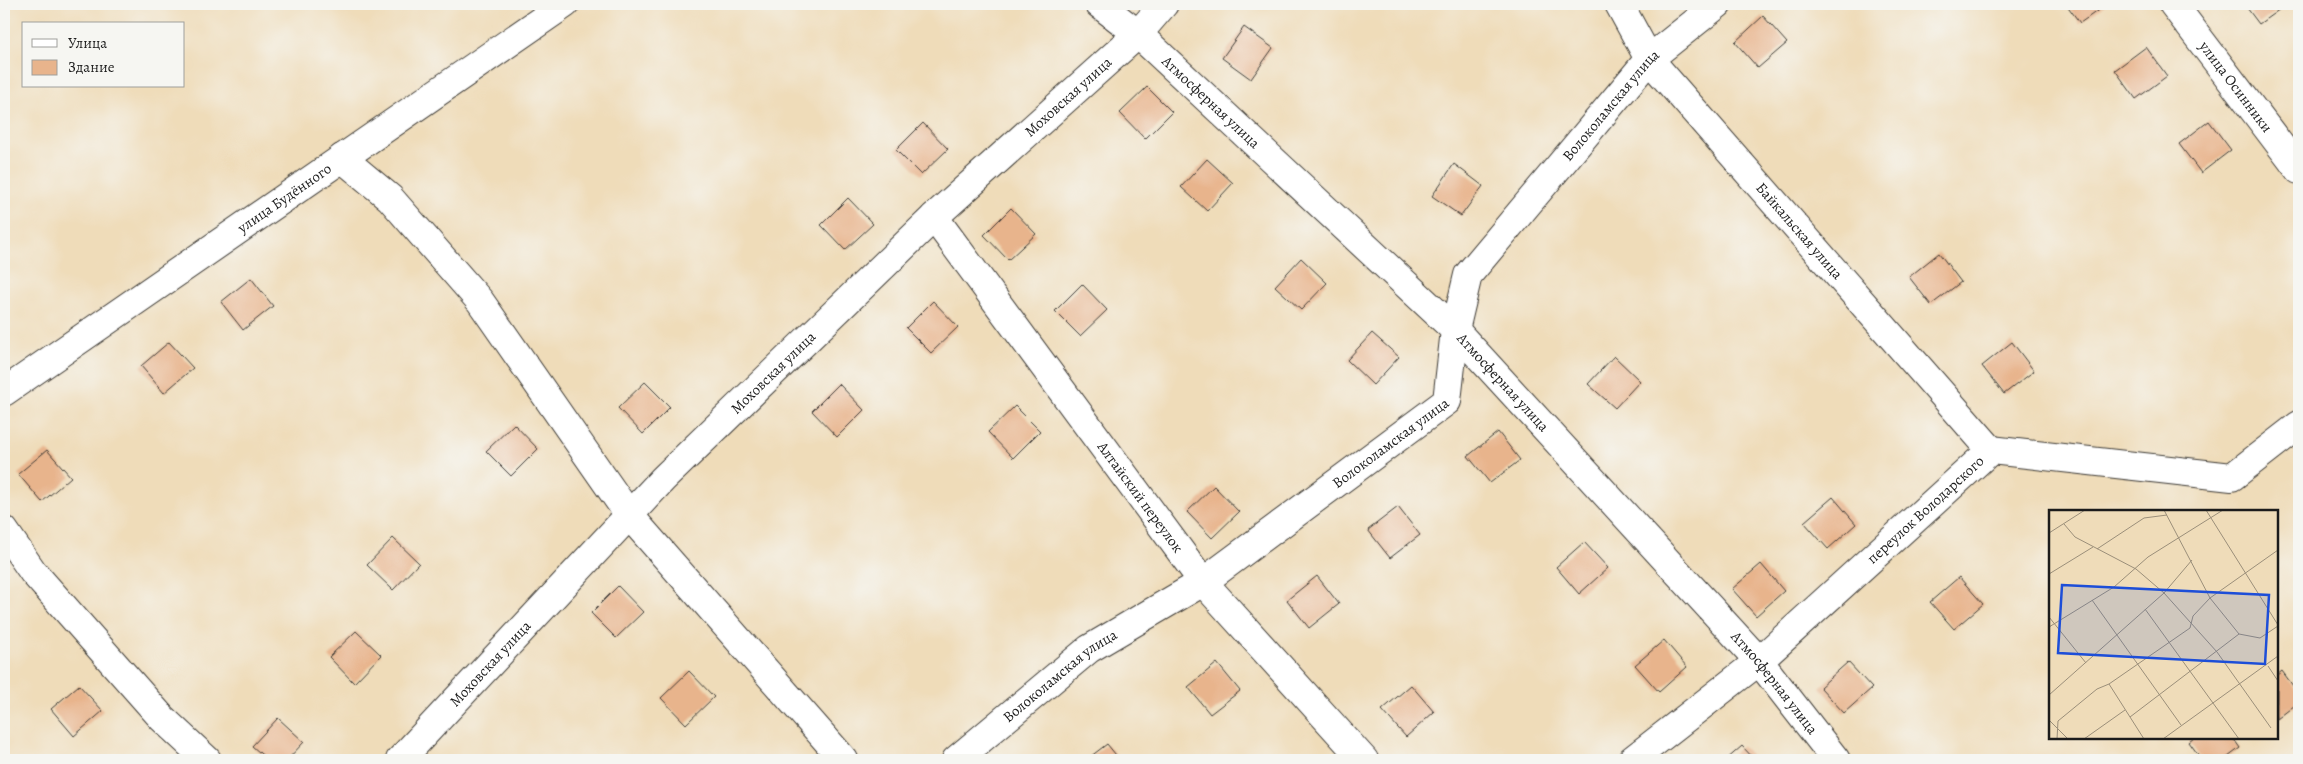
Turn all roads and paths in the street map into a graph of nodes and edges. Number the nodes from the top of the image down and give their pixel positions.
1 (565, 4) edge
2 (1099, 4) edge
3 (1164, 4) edge
4 (1620, 4) edge
5 (1718, 4) edge
6 (2173, 4) edge
7 (1138, 34) junction
8 (1649, 59) junction
9 (342, 158) junction
10 (2299, 170) edge
11 (934, 217) junction
12 (1455, 330) junction
13 (4, 392) edge
14 (2299, 425) edge
15 (1991, 450) junction
16 (628, 515) junction
17 (4, 530) edge
18 (1203, 582) junction
19 (1760, 660) junction
20 (207, 760) edge
21 (400, 760) edge
22 (844, 760) edge
23 (956, 760) edge
24 (1364, 760) edge
25 (1632, 760) edge
26 (1836, 760) edge

1 - 9 street, улица Будённого
2 - 7 street, Атмосферная улица
3 - 7 street, Моховская улица
4 - 8 street, Байкальская улица
5 - 8 street, Волоколамская улица
6 - 10 street, улица Осинники
7 - 11 street, Моховская улица
7 - 12 street, Атмосферная улица
8 - 12 street, Волоколамская улица
8 - 15 street, Байкальская улица
9 - 13 street, улица Будённого
9 - 16 street
11 - 16 street, Моховская улица
11 - 18 street, Алтайский переулок
12 - 18 street, Волоколамская улица
12 - 19 street, Атмосферная улица
14 - 15 street, переулок Володарского
15 - 19 street, переулок Володарского
16 - 21 street, Моховская улица
16 - 22 street
17 - 20 street
18 - 23 street, Волоколамская улица
18 - 24 street, Алтайский переулок
19 - 25 street, переулок Володарского
19 - 26 street, Атмосферная улица

